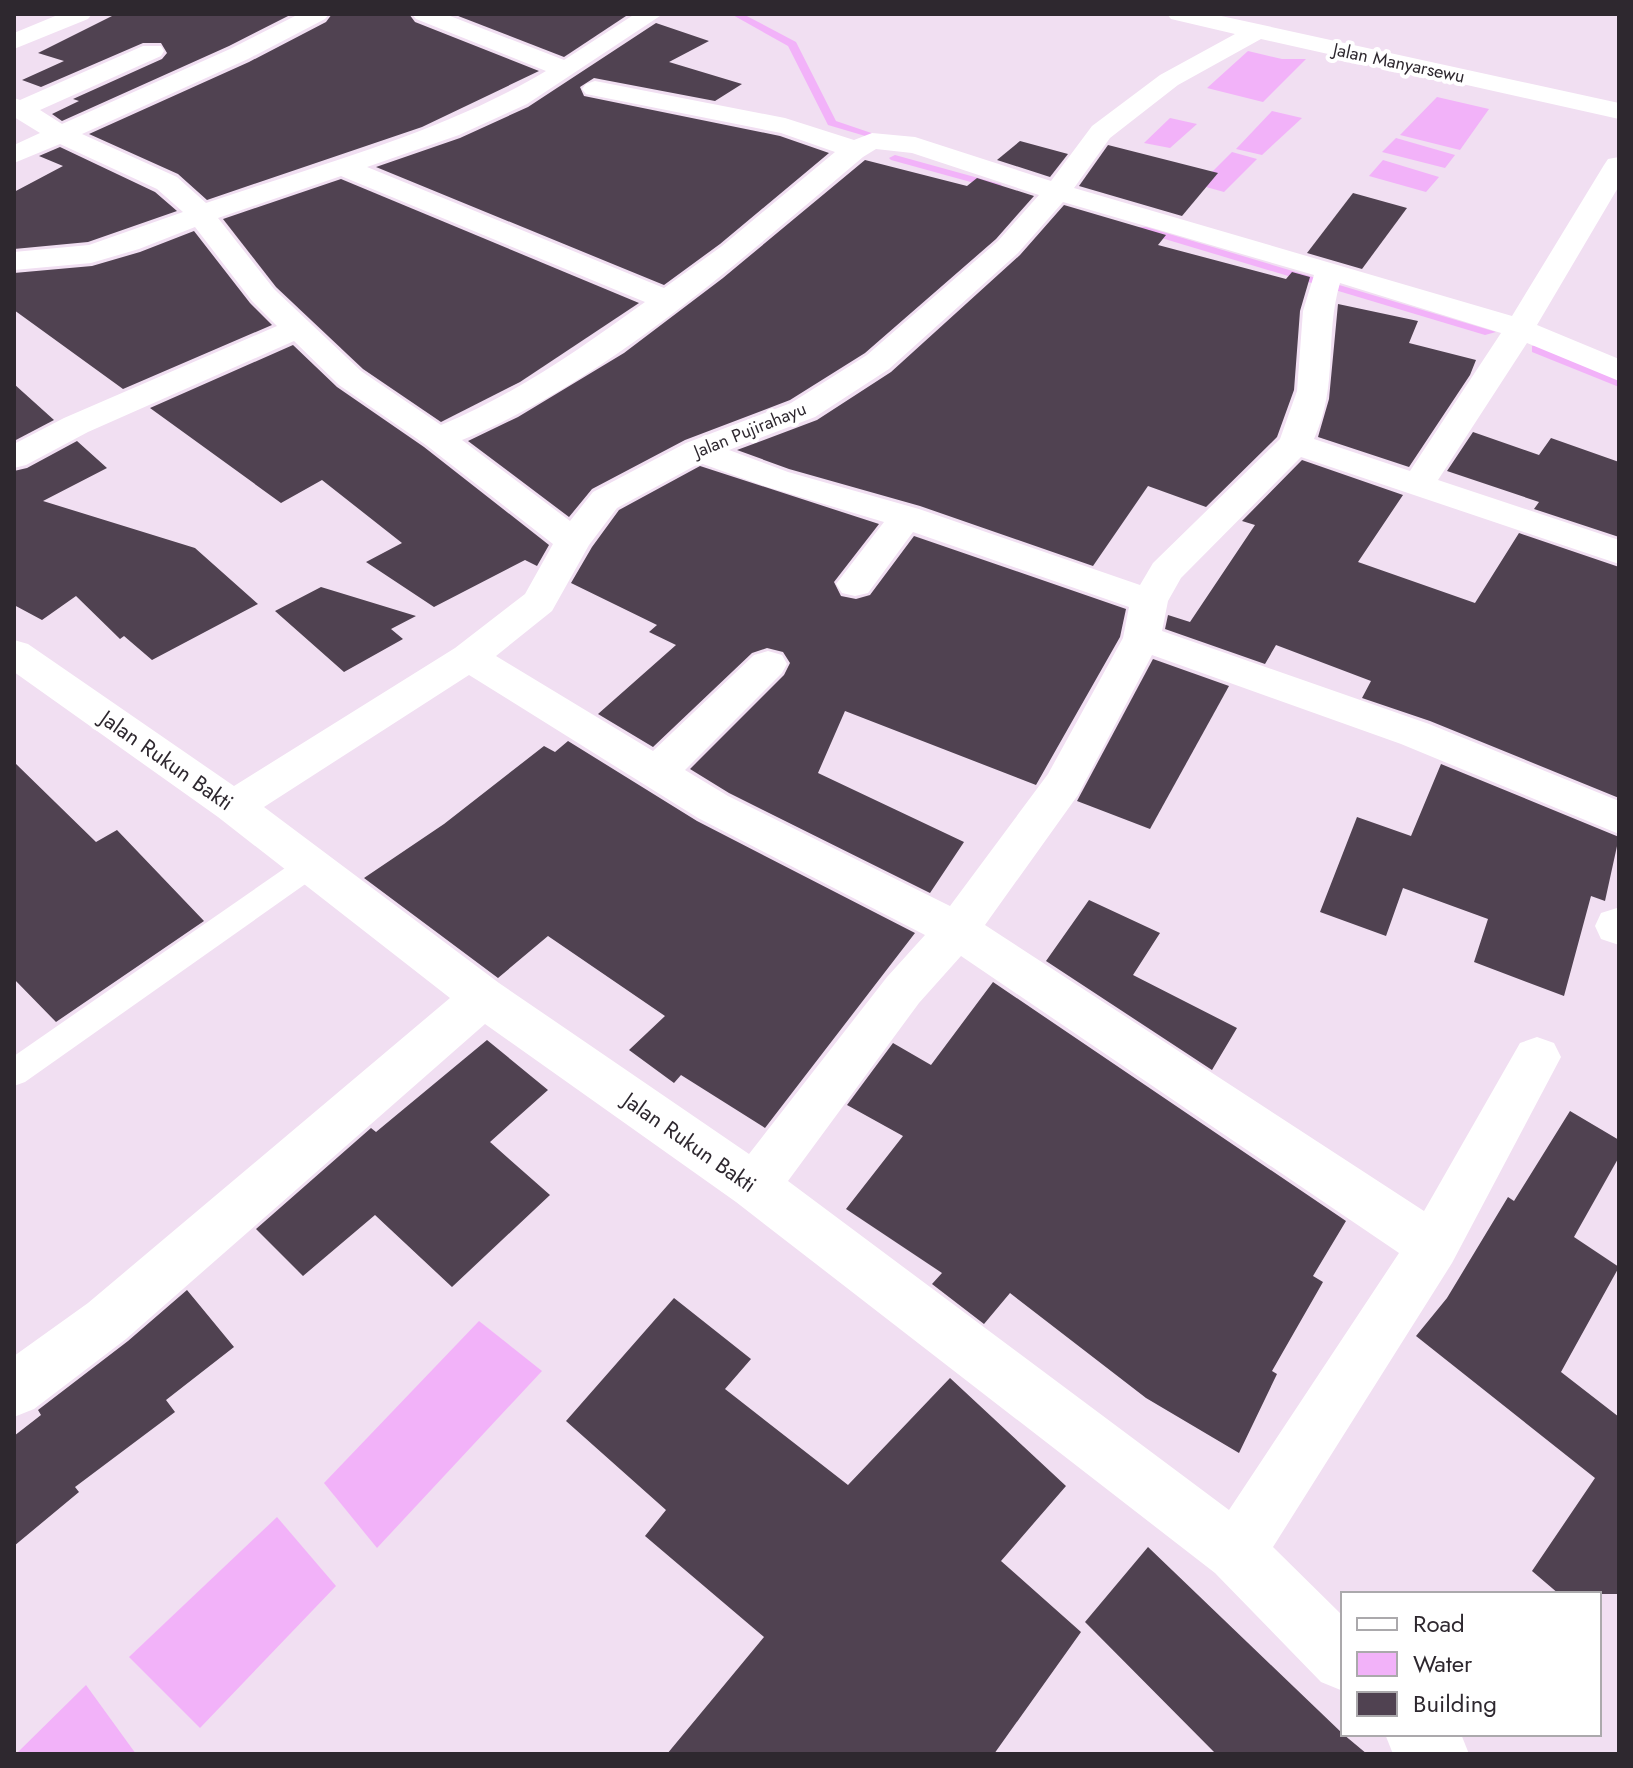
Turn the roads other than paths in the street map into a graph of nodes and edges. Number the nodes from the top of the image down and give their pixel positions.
1 (80, 14) edge
2 (317, 14) edge
3 (651, 14) edge
4 (1179, 14) edge
5 (445, 17) edge
6 (1256, 32) junction
7 (14, 42) edge
8 (152, 51) dead end
9 (566, 70) junction
10 (595, 89) dead end
11 (16, 108) edge
12 (1619, 111) edge
13 (60, 134) junction
14 (853, 151) junction
15 (14, 155) edge
16 (1618, 165) edge
17 (342, 166) junction
18 (1057, 192) junction
19 (200, 215) junction
20 (14, 261) edge
21 (1327, 278) junction
22 (665, 299) junction
23 (298, 328) junction
24 (1519, 328) junction
25 (1619, 371) edge
26 (438, 438) junction
27 (1295, 444) junction
28 (698, 450) junction
29 (14, 458) edge
30 (1418, 484) junction
31 (906, 517) junction
32 (573, 541) junction
33 (1619, 552) edge
34 (855, 584) dead end
35 (1145, 620) junction
36 (469, 657) junction
37 (19, 662) edge
38 (768, 664) dead end
39 (656, 773) junction
40 (233, 806) junction
41 (1619, 818) edge
42 (311, 865) junction
43 (957, 930) junction
44 (483, 997) junction
45 (1537, 1057) dead end
46 (14, 1073) edge
47 (754, 1186) junction
48 (1433, 1246) junction
49 (14, 1390) edge
50 (1236, 1552) junction
51 (1341, 1658) edge
52 (1419, 1736) edge
53 (1437, 1754) edge

1 - 7 street
2 - 13 street
3 - 9 street
4 - 6 street, Jalan Manyarsewu
5 - 9 street
6 - 12 street, Jalan Manyarsewu
6 - 18 street, Jalan Pujirahayu
8 - 11 street
9 - 17 street
10 - 14 street
11 - 13 street
13 - 15 street
13 - 19 street
14 - 18 street
14 - 22 street
16 - 24 street
17 - 19 street
17 - 22 street
18 - 21 street
18 - 28 street, Jalan Pujirahayu
19 - 20 street
19 - 23 street
21 - 24 street
21 - 27 street
22 - 26 street
23 - 26 street
23 - 29 street
24 - 25 street
24 - 30 street
26 - 32 street
27 - 30 street
27 - 35 street
28 - 31 street
28 - 32 street, Jalan Pujirahayu
30 - 33 street
31 - 34 street
31 - 35 street
32 - 36 street, Jalan Pujirahayu
35 - 41 street
35 - 43 street
36 - 39 street
36 - 40 street, Jalan Pujirahayu
37 - 40 street, Jalan Rukun Bakti
38 - 39 street
39 - 43 street
40 - 42 street, Jalan Rukun Bakti
42 - 44 street, Jalan Rukun Bakti
42 - 46 lane
43 - 47 street
43 - 48 street
44 - 47 street, Jalan Rukun Bakti
44 - 49 street
45 - 48 street
47 - 50 street, Jalan Rukun Bakti
48 - 50 street
50 - 51 street, Jalan Rukun Bakti
52 - 53 street

